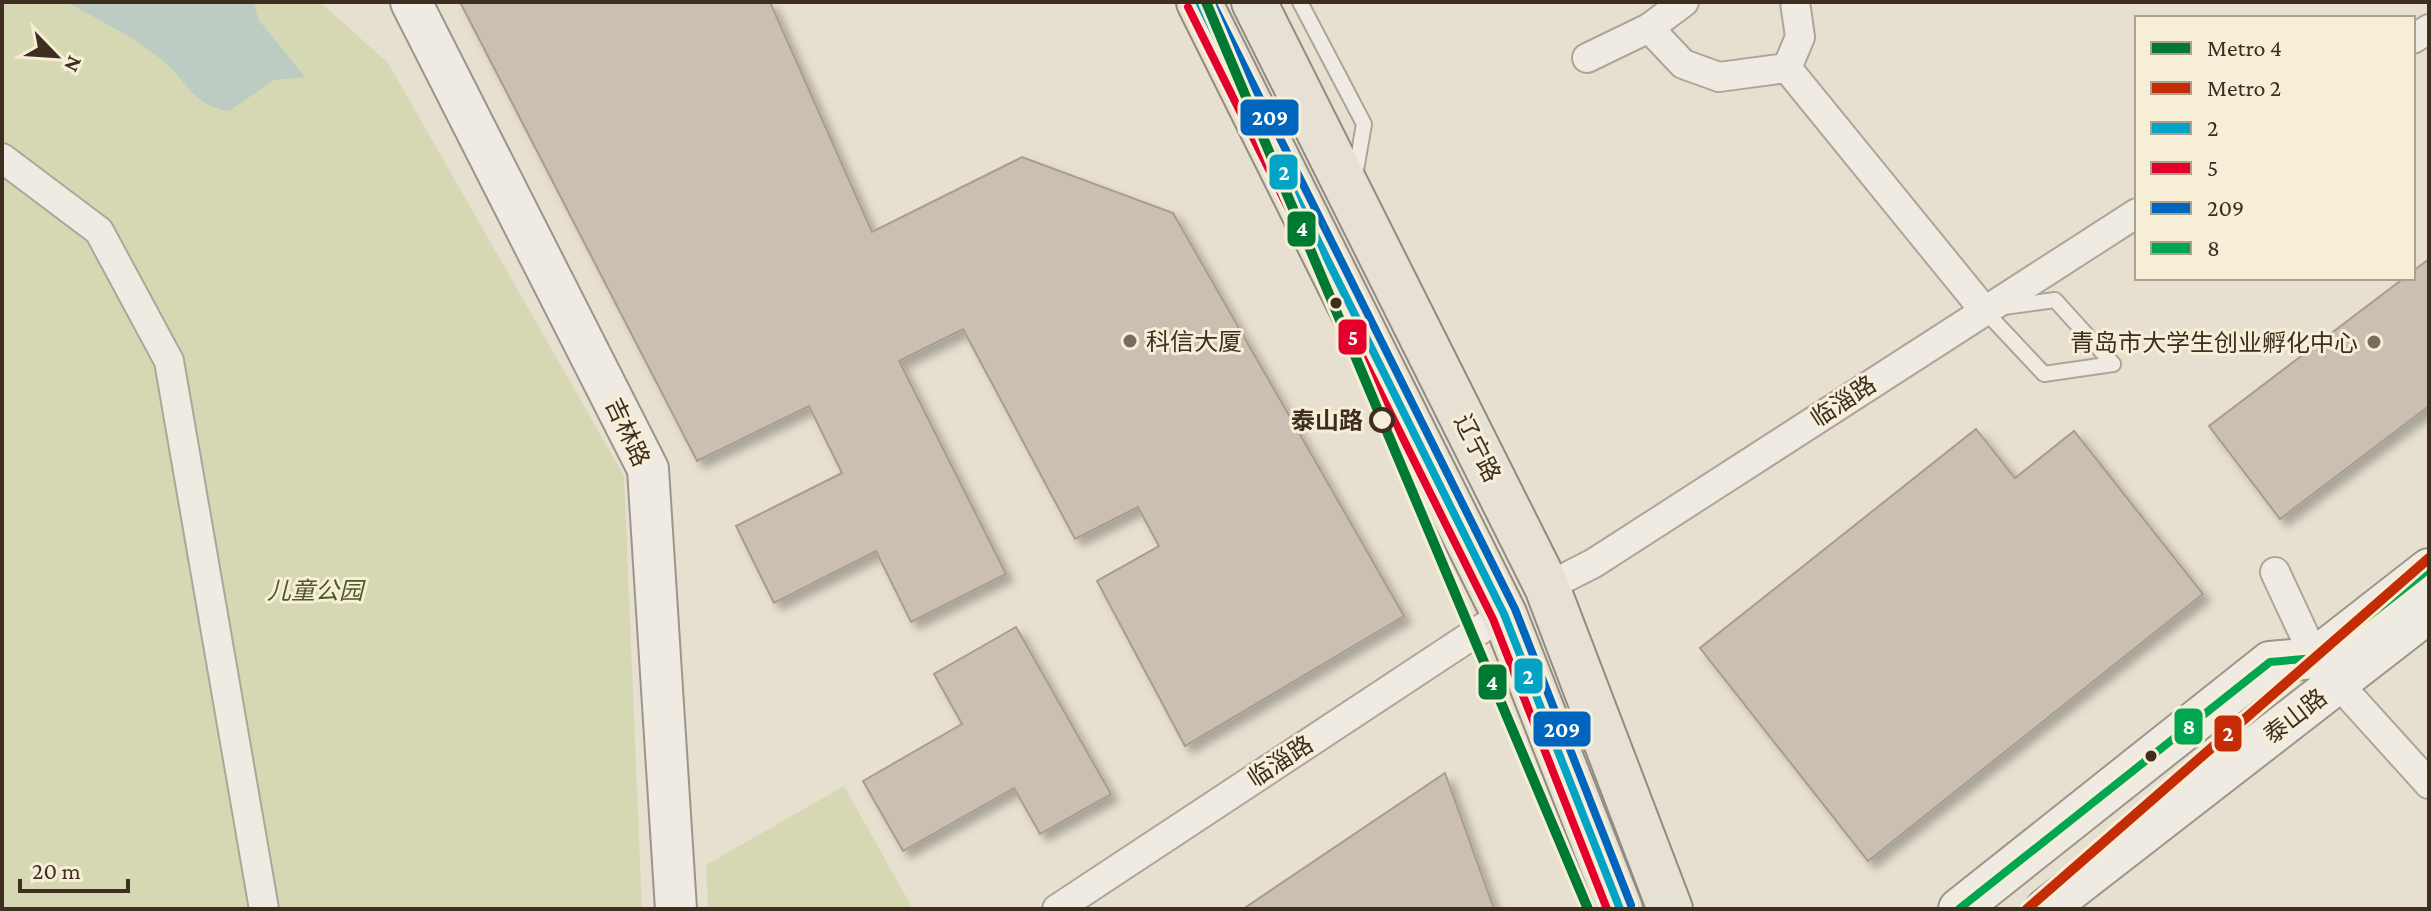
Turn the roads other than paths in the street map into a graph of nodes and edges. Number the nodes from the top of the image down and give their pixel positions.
1 (411, 2) edge
2 (1199, 2) edge
3 (1254, 2) edge
4 (1300, 2) edge
5 (1684, 2) edge
6 (1795, 2) edge
7 (1649, 28) junction
8 (1587, 58) dead end
9 (1787, 68) junction
10 (2, 158) edge
11 (1352, 196) junction
12 (2135, 214) edge
13 (1984, 310) junction
14 (2429, 569) edge
15 (2275, 572) dead end
16 (1547, 587) junction
17 (2429, 612) edge
18 (1504, 614) junction
19 (2326, 670) junction
20 (2429, 784) edge
21 (264, 909) edge
22 (676, 909) edge
23 (1057, 909) edge
24 (1620, 909) edge
25 (1670, 909) edge
26 (1959, 909) edge
27 (2046, 909) edge

1 - 22 street, 吉林路
2 - 18 main road
3 - 11 main road, 辽宁路
4 - 11 lane
5 - 7 street
6 - 9 street
7 - 8 street
7 - 9 street
9 - 13 street
10 - 21 street
11 - 16 main road, 辽宁路
12 - 13 street, 临淄路
13 - 13 lane
13 - 16 street, 临淄路
14 - 19 street, 泰山路
15 - 19 street
16 - 25 main road, 辽宁路
17 - 19 street, 泰山路
18 - 23 street, 临淄路
18 - 24 main road
19 - 20 street
19 - 26 street, 泰山路
19 - 27 street, 泰山路

